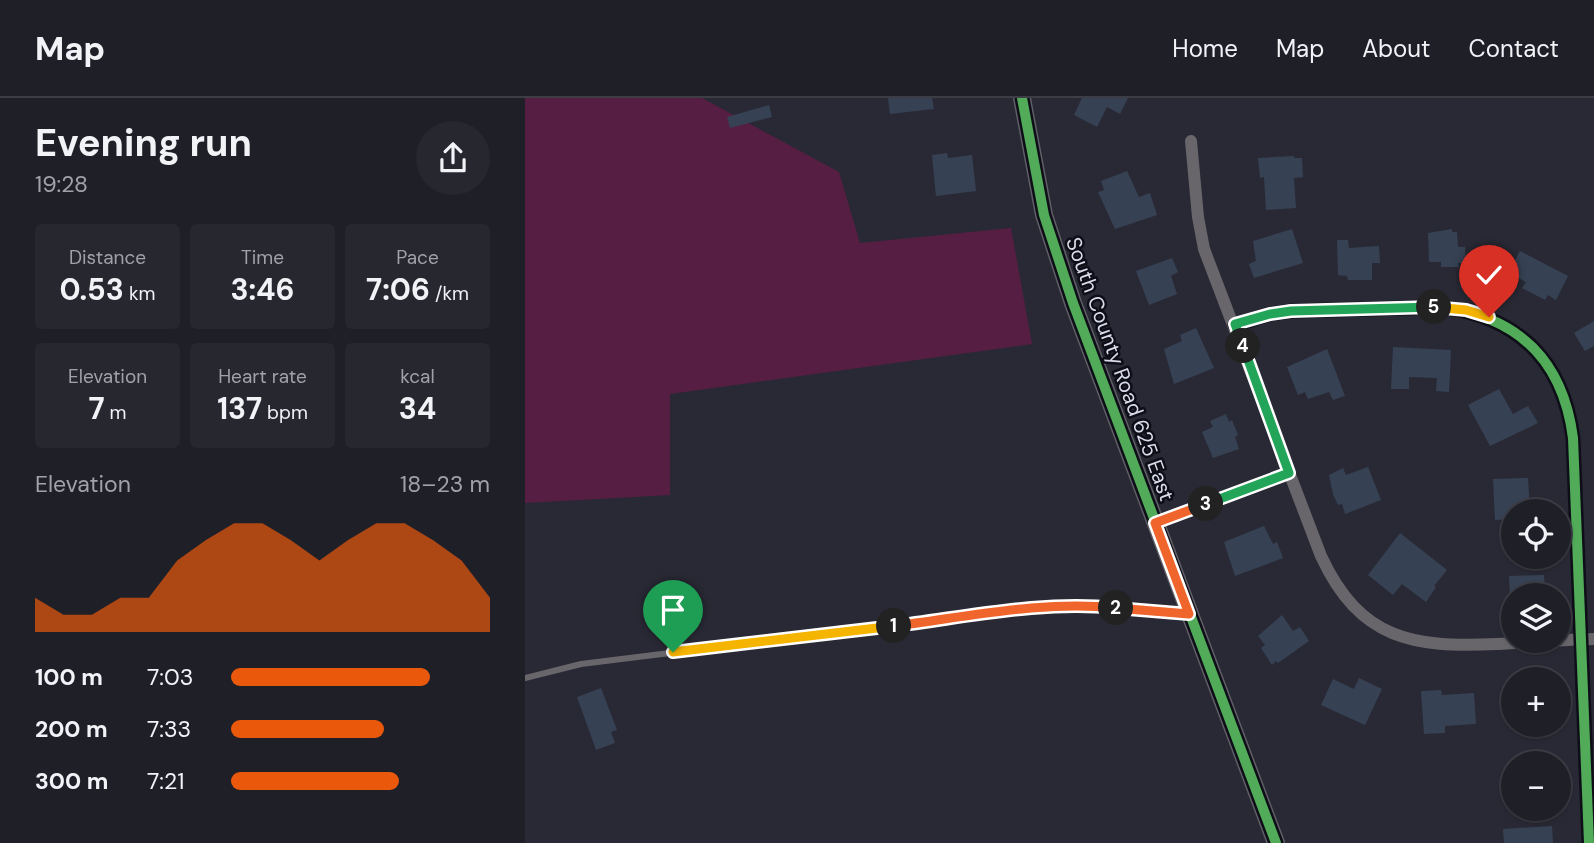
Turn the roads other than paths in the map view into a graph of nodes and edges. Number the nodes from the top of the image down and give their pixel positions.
1 (1022, 98) edge
2 (1191, 141) dead end
3 (1235, 324) junction
4 (1289, 473) junction
5 (1155, 523) junction
6 (1189, 614) junction
7 (1587, 639) edge
8 (525, 678) edge
9 (1276, 843) edge
10 (1589, 843) edge

1 - 5 street, South County Road 625 East
2 - 3 street
3 - 4 street
3 - 7 street
4 - 5 street
4 - 7 street
5 - 6 street, South County Road 625 East
6 - 8 lane
6 - 9 street, South County Road 625 East
7 - 10 street

